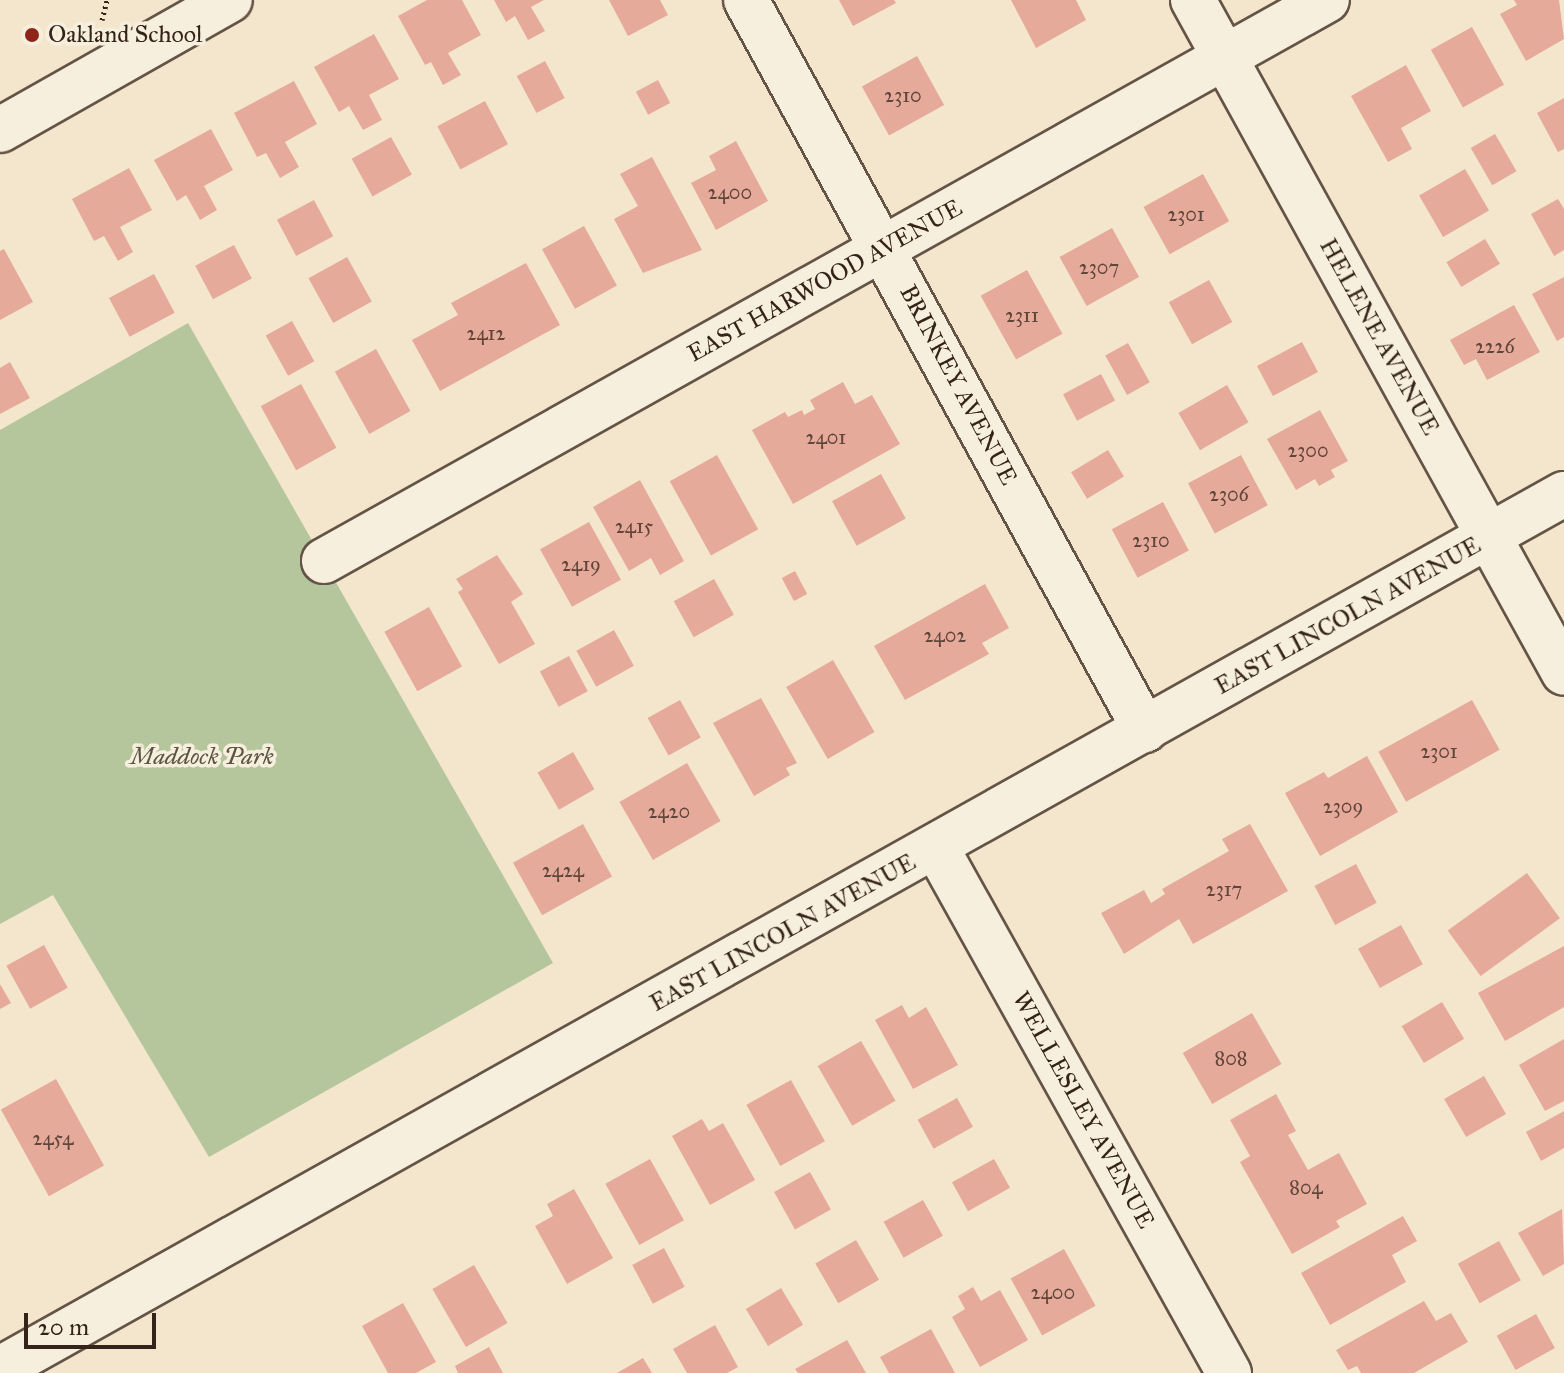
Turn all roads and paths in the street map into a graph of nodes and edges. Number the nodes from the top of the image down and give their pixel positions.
1 (107, 0) edge
2 (230, 0) edge
3 (746, 0) edge
4 (1193, 0) edge
5 (1327, 0) edge
6 (102, 20) dead end
7 (1224, 57) junction
8 (0, 130) edge
9 (884, 249) junction
10 (1564, 494) edge
11 (1489, 537) junction
12 (324, 561) dead end
13 (1564, 673) edge
14 (1145, 730) junction
15 (936, 847) junction
16 (1215, 1368) edge
17 (0, 1369) edge

1 - 6 path
2 - 8 street
3 - 9 street, BRINKEY AVENUE
4 - 7 street, HELENE AVENUE
5 - 7 street, EAST HARWOOD AVENUE
7 - 9 street, EAST HARWOOD AVENUE
7 - 11 street, HELENE AVENUE
9 - 12 street, EAST HARWOOD AVENUE
9 - 14 street, BRINKEY AVENUE
10 - 11 street, EAST LINCOLN AVENUE
11 - 13 street, HELENE AVENUE
11 - 14 street, EAST LINCOLN AVENUE
14 - 15 street, EAST LINCOLN AVENUE
15 - 16 street, WELLESLEY AVENUE
15 - 17 street, EAST LINCOLN AVENUE

